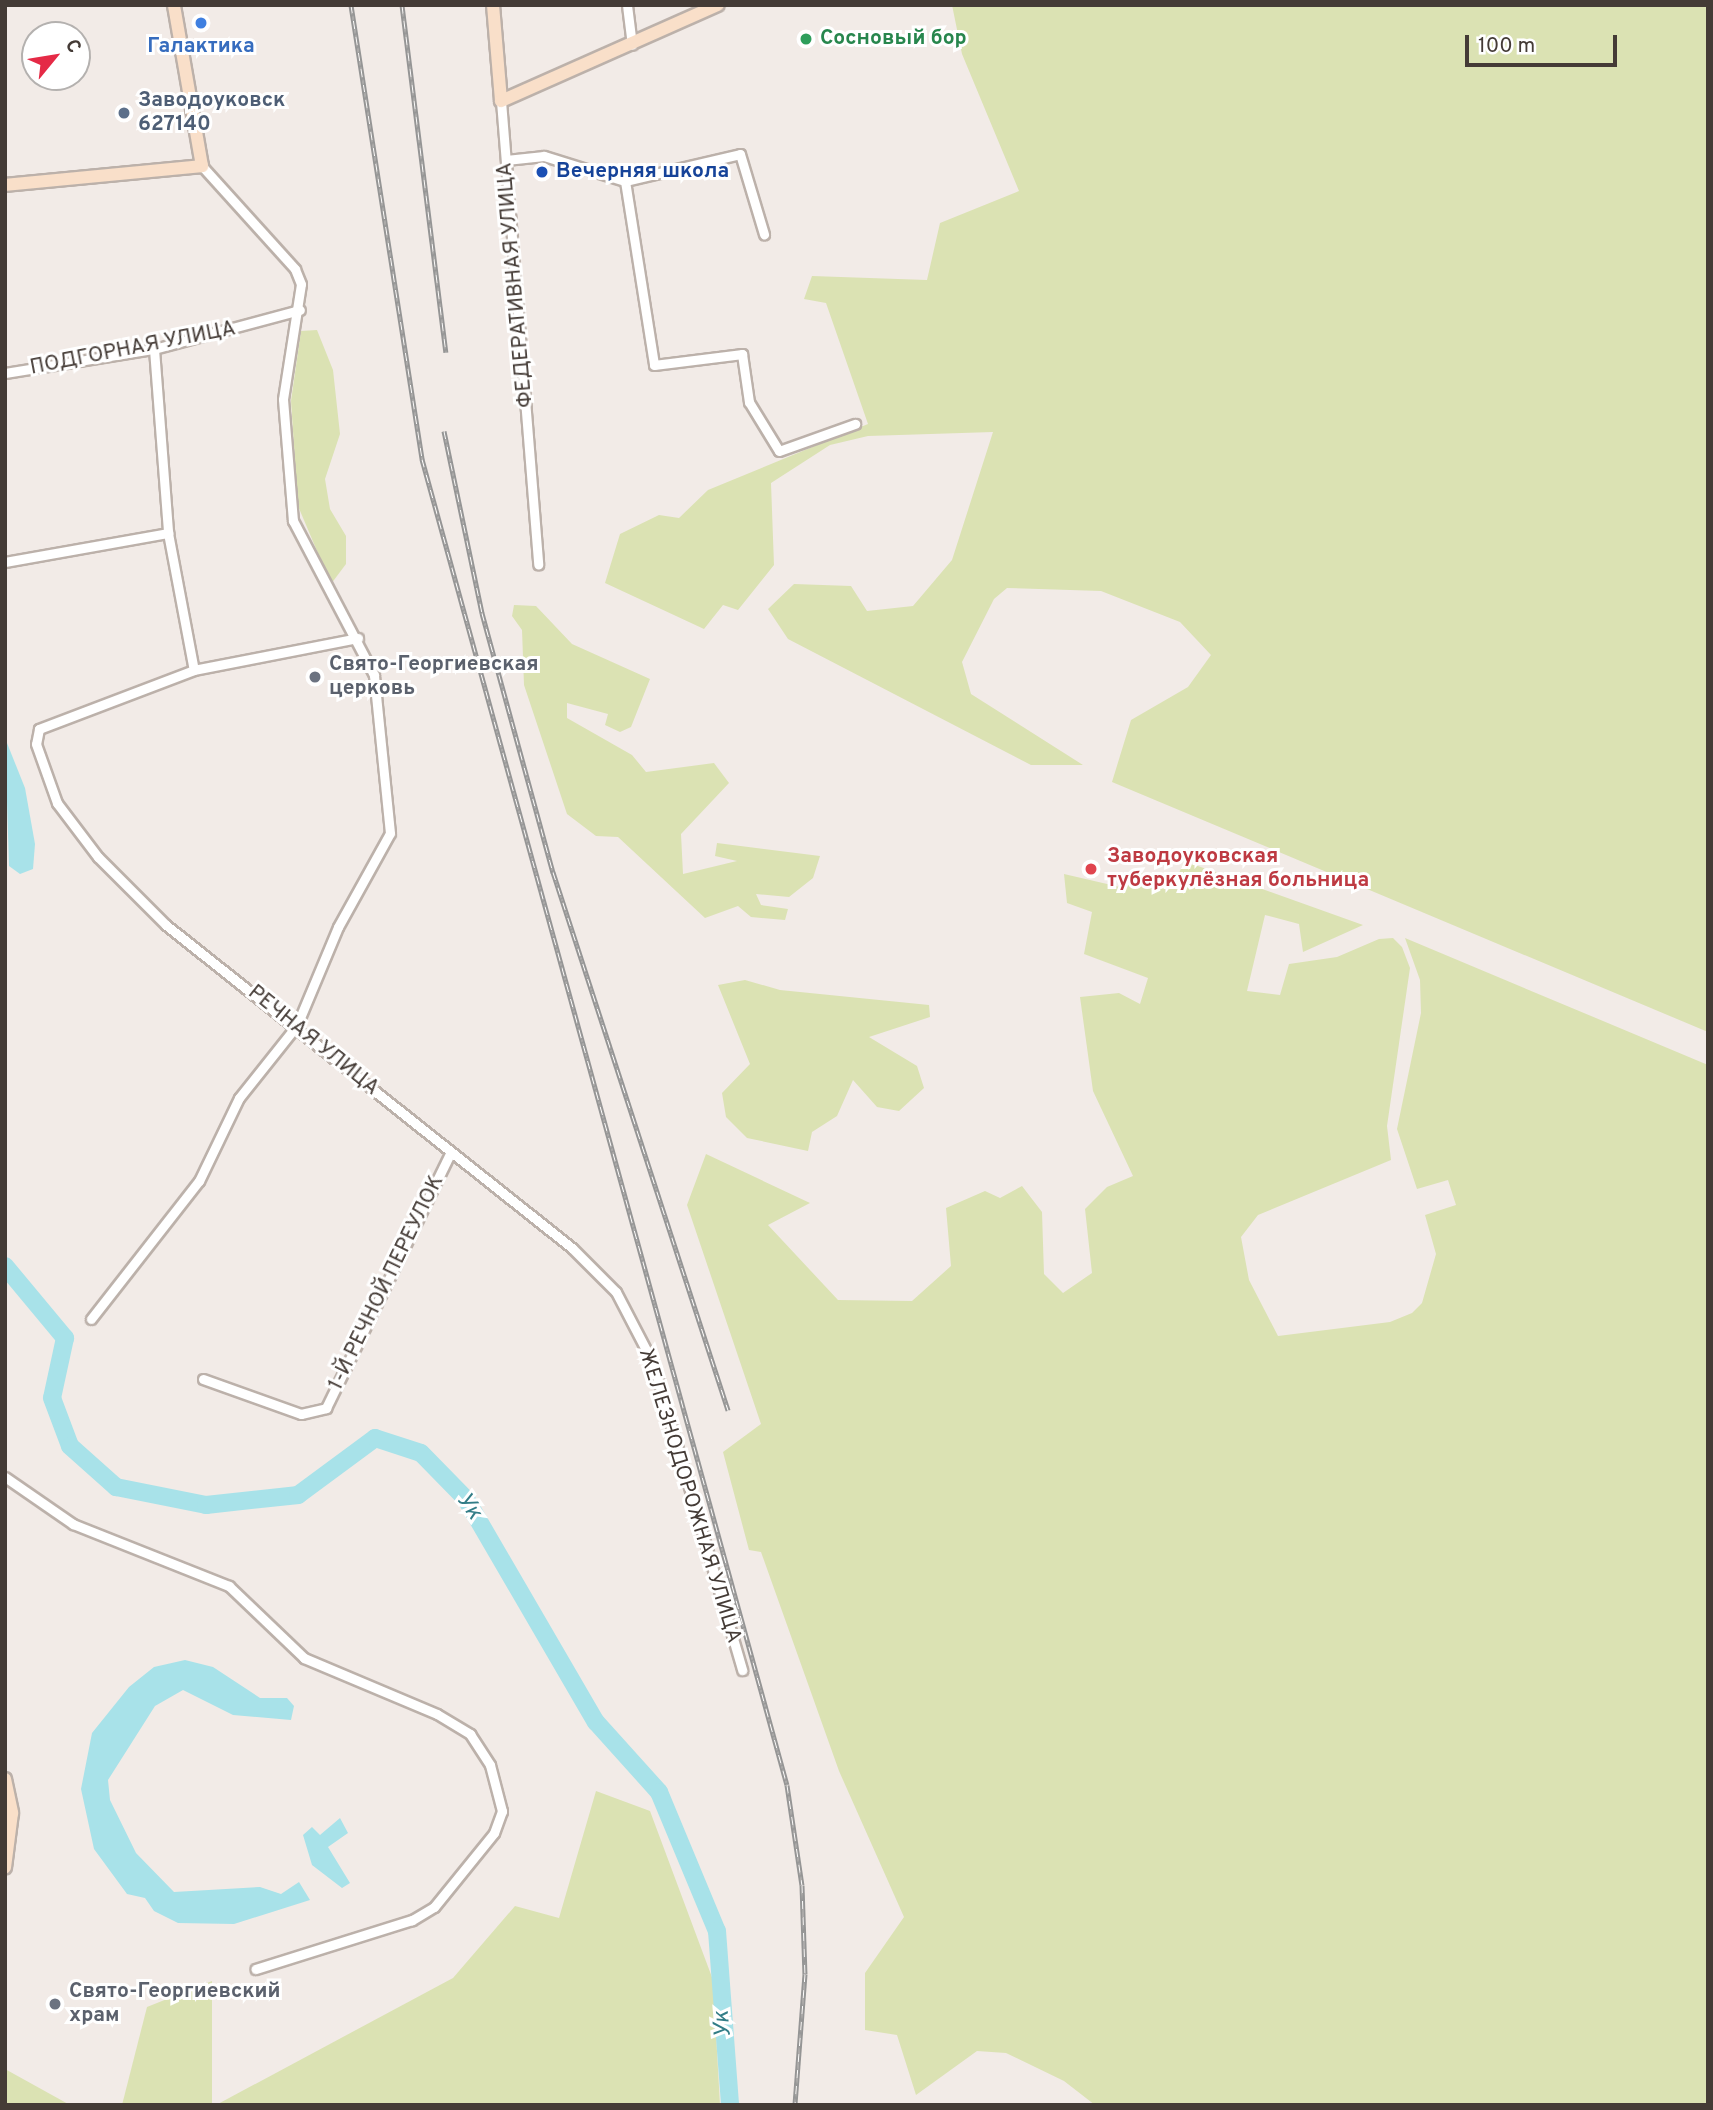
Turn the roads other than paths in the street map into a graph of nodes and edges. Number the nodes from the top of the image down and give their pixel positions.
1 (174, 5) edge
2 (493, 5) edge
3 (627, 5) edge
4 (718, 5) edge
5 (632, 45) junction
6 (501, 101) junction
7 (506, 160) junction
8 (202, 166) junction
9 (625, 181) junction
10 (5, 185) edge
11 (764, 234) dead end
12 (300, 310) junction
13 (153, 349) junction
14 (5, 373) edge
15 (855, 424) dead end
16 (168, 533) junction
17 (5, 562) edge
18 (538, 565) dead end
19 (358, 638) junction
20 (194, 670) junction
21 (297, 1024) junction
22 (450, 1154) junction
23 (91, 1318) dead end
24 (635, 1323) joint
25 (202, 1379) dead end
26 (5, 1477) edge
27 (741, 1670) dead end
28 (5, 1779) edge
29 (6, 1864) edge
30 (256, 1969) dead end

1 - 8 street
2 - 6 street, ФЕДЕРАТИВНАЯ УЛИЦА
3 - 5 street
4 - 5 street
5 - 6 street
6 - 7 street, ФЕДЕРАТИВНАЯ УЛИЦА
7 - 9 street
7 - 18 street, ФЕДЕРАТИВНАЯ УЛИЦА
8 - 10 street
8 - 12 street
9 - 11 street
9 - 15 street
12 - 13 street, ПОДГОРНАЯ УЛИЦА
12 - 19 street
13 - 14 street, ПОДГОРНАЯ УЛИЦА
13 - 16 street
16 - 17 street
16 - 20 street
19 - 20 street
19 - 21 street
20 - 21 street, РЕЧНАЯ УЛИЦА
21 - 22 street, РЕЧНАЯ УЛИЦА
21 - 23 street
22 - 24 street, РЕЧНАЯ УЛИЦА
22 - 25 street, 1-Й РЕЧНОЙ ПЕРЕУЛОК
24 - 27 street, ЖЕЛЕЗНОДОРОЖНАЯ УЛИЦА
26 - 30 street
28 - 29 street

